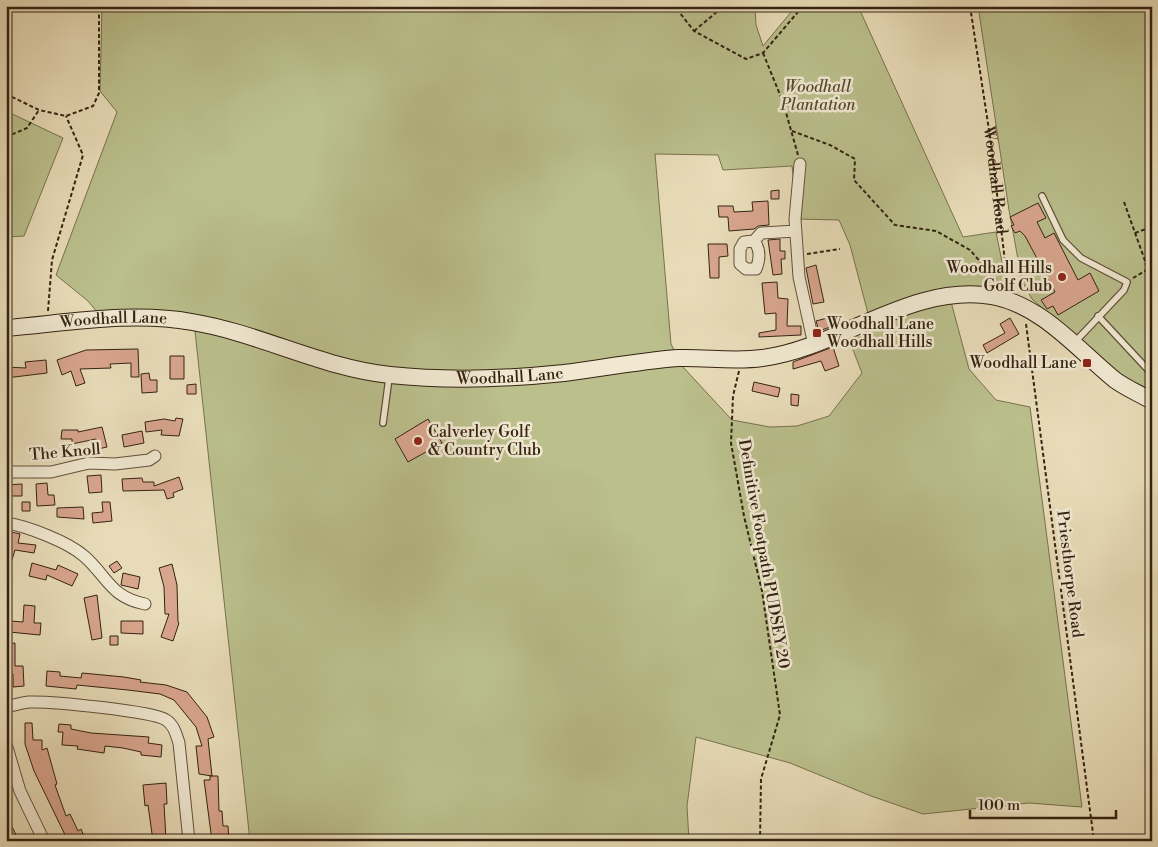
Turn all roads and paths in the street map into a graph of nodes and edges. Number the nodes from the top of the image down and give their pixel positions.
1 (99, 6) edge
2 (671, 6) edge
3 (724, 6) edge
4 (803, 6) edge
5 (970, 6) edge
6 (694, 31) junction
7 (763, 53) junction
8 (6, 94) edge
9 (39, 110) junction
10 (66, 116) junction
11 (792, 131) junction
12 (6, 137) edge
13 (800, 164) joint
14 (1042, 196) dead end
15 (1124, 202) dead end
16 (1151, 227) edge
17 (796, 231) junction
18 (1136, 234) junction
19 (754, 241) dead end
20 (840, 249) dead end
21 (797, 255) junction
22 (1152, 267) edge
23 (1148, 269) junction
24 (1127, 282) junction
25 (1010, 295) junction
26 (1027, 310) junction
27 (1098, 316) junction
28 (47, 324) junction
29 (6, 328) edge
30 (1074, 344) junction
31 (814, 345) junction
32 (742, 358) junction
33 (1152, 374) edge
34 (389, 375) junction
35 (1152, 401) edge
36 (383, 423) dead end
37 (155, 456) dead end
38 (6, 472) edge
39 (6, 523) edge
40 (145, 604) dead end
41 (6, 707) edge
42 (6, 744) edge
43 (9, 765) edge
44 (44, 841) edge
45 (190, 841) edge
46 (760, 841) edge
47 (1094, 841) edge

1 - 10 path
2 - 6 path
3 - 6 path
4 - 7 path
5 - 25 path, Woodhall Road
6 - 7 path
7 - 11 path
8 - 9 path
9 - 10 path
9 - 12 path
10 - 28 path
11 - 13 path
11 - 25 path
13 - 17 street
14 - 24 lane
15 - 18 path
16 - 18 path
17 - 19 street
17 - 21 street
18 - 23 path
20 - 21 path
21 - 31 street
22 - 23 path
23 - 24 path
24 - 27 lane
25 - 26 street
25 - 31 street, Woodhall Lane
26 - 30 street
26 - 47 path, Priesthorpe Road
27 - 30 lane
27 - 33 lane
28 - 29 street, Woodhall Lane
28 - 34 street, Woodhall Lane
30 - 35 street
31 - 32 street, Woodhall Lane
32 - 34 street, Woodhall Lane
32 - 46 path, Definitive Footpath PUDSEY 20
34 - 36 lane
37 - 38 street, The Knoll
39 - 40 street
41 - 45 street
42 - 43 street
43 - 44 street

